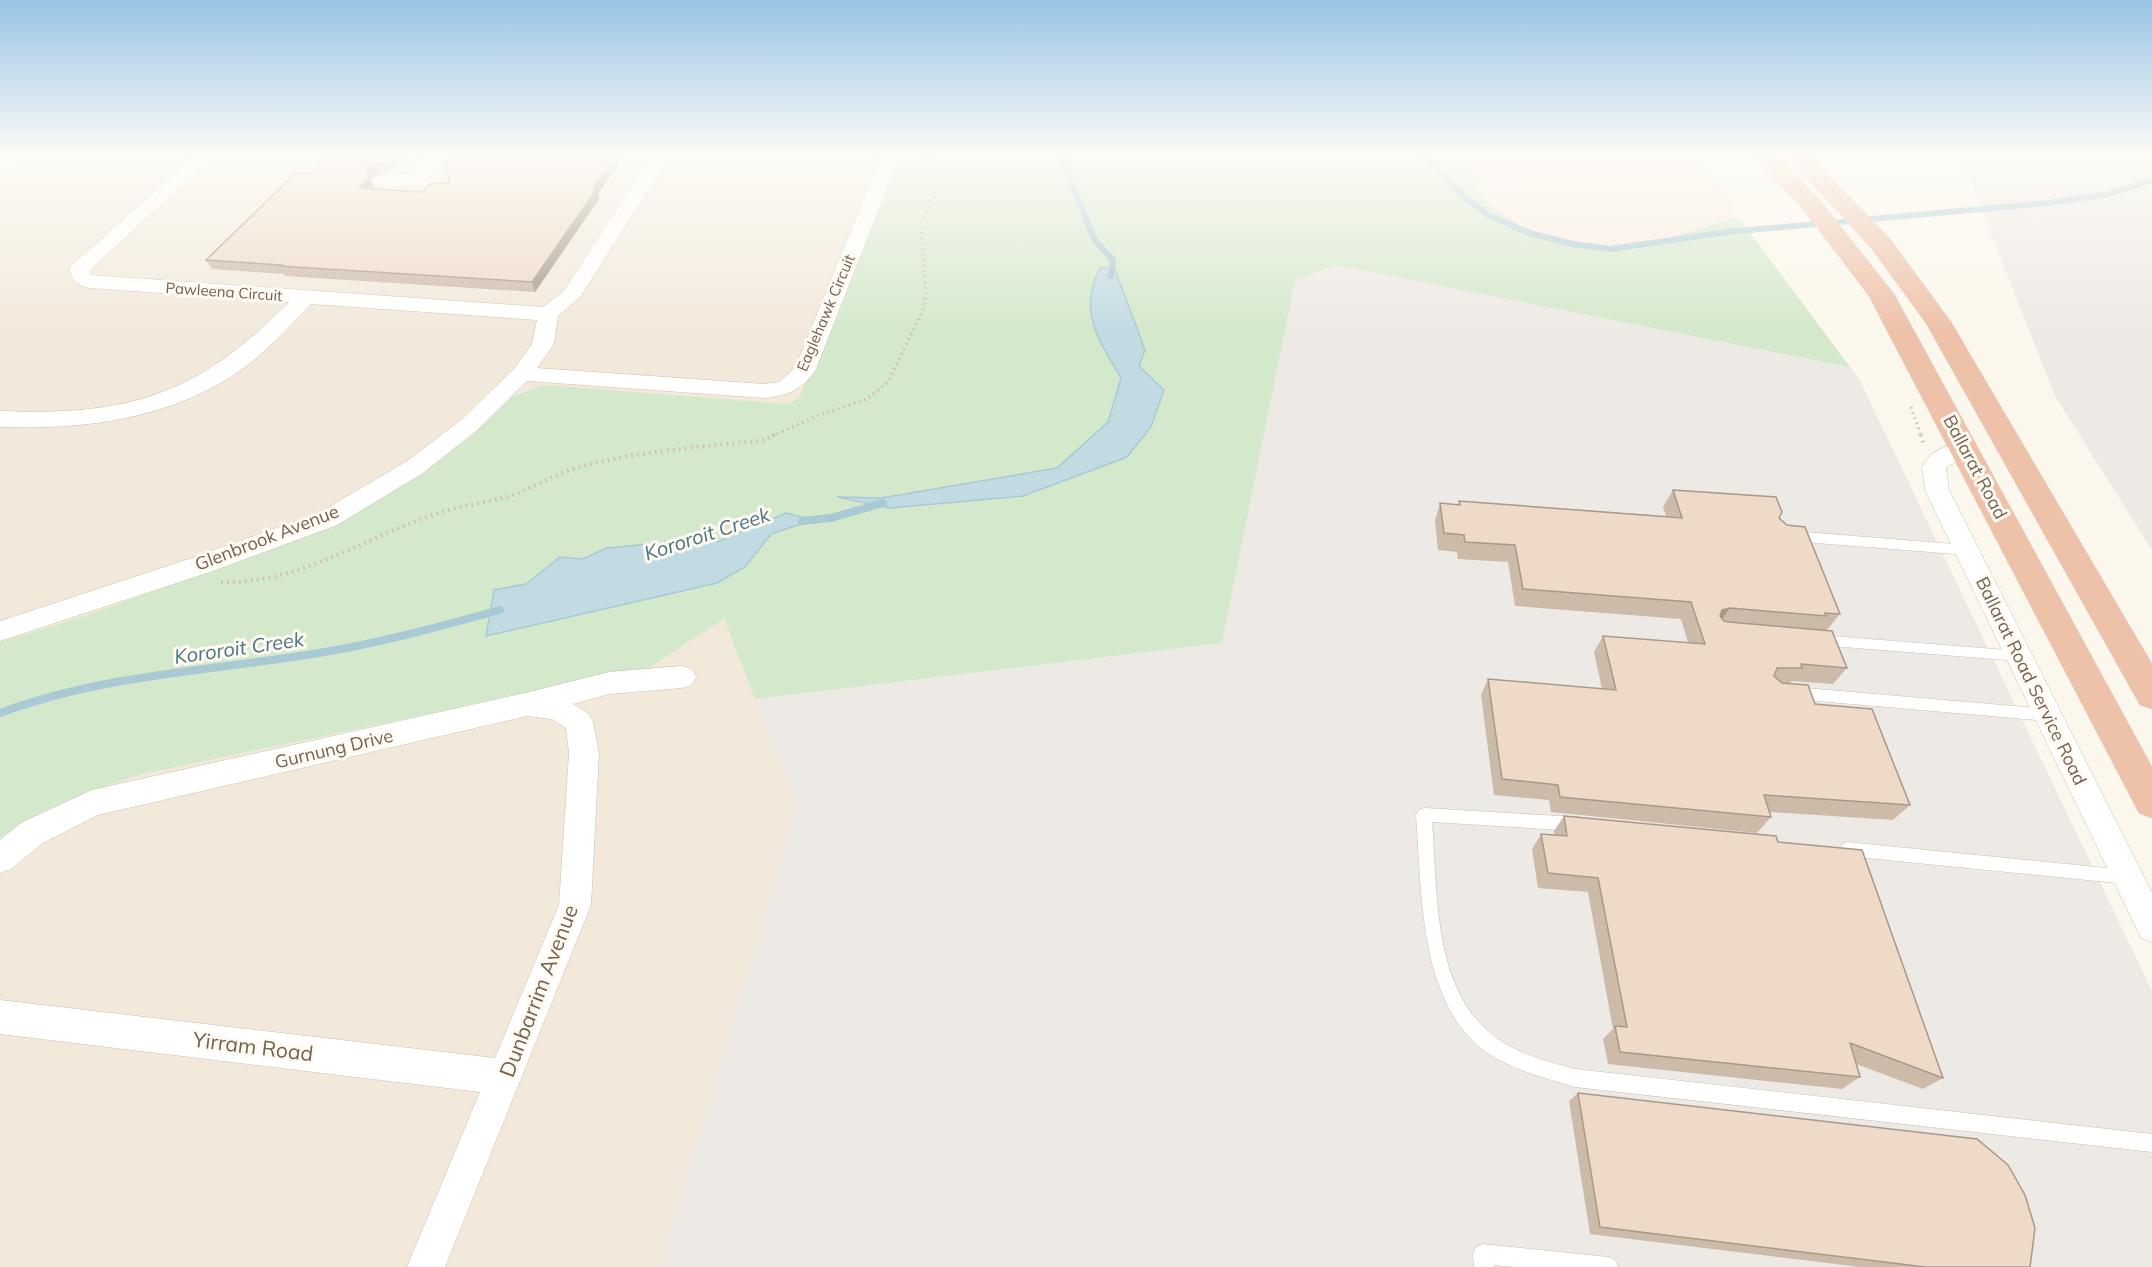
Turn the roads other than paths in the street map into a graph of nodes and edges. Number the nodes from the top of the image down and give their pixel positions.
1 (140, 214) edge
2 (623, 214) edge
3 (867, 214) edge
4 (1817, 214) edge
5 (1853, 214) edge
6 (305, 298) junction
7 (548, 314) junction
8 (522, 374) junction
9 (0, 419) edge
10 (1964, 445) junction
11 (1775, 534) edge
12 (1967, 550) junction
13 (0, 631) edge
14 (1799, 639) edge
15 (2019, 656) junction
16 (682, 677) dead end
17 (1782, 692) edge
18 (2152, 695) edge
19 (525, 705) junction
20 (2048, 716) junction
21 (2152, 802) edge
22 (1595, 825) edge
23 (1834, 848) edge
24 (0, 859) edge
25 (2127, 877) junction
26 (2152, 927) edge
27 (0, 1017) edge
28 (506, 1077) junction
29 (2152, 1143) edge
30 (426, 1267) edge
31 (1484, 1267) edge
32 (1608, 1267) edge

1 - 6 street, Pawleena Circuit
2 - 7 street
3 - 8 street, Eaglehawk Circuit
4 - 10 highway, Ballarat Road
5 - 18 highway
6 - 7 street, Pawleena Circuit
6 - 9 street
7 - 8 street, Glenbrook Avenue
8 - 13 street, Glenbrook Avenue
10 - 12 street, Ballarat Road Service Road
10 - 21 highway, Ballarat Road
11 - 12 lane
12 - 15 street, Ballarat Road Service Road
14 - 15 lane
15 - 20 street, Ballarat Road Service Road
16 - 19 street, Gurnung Drive
17 - 20 lane
19 - 24 street, Gurnung Drive
19 - 28 street, Dunbarrim Avenue
20 - 25 street, Ballarat Road Service Road
22 - 29 lane
23 - 25 lane
25 - 26 street, Ballarat Road Service Road
27 - 28 street, Yirram Road
28 - 30 street, Dunbarrim Avenue
31 - 32 lane

